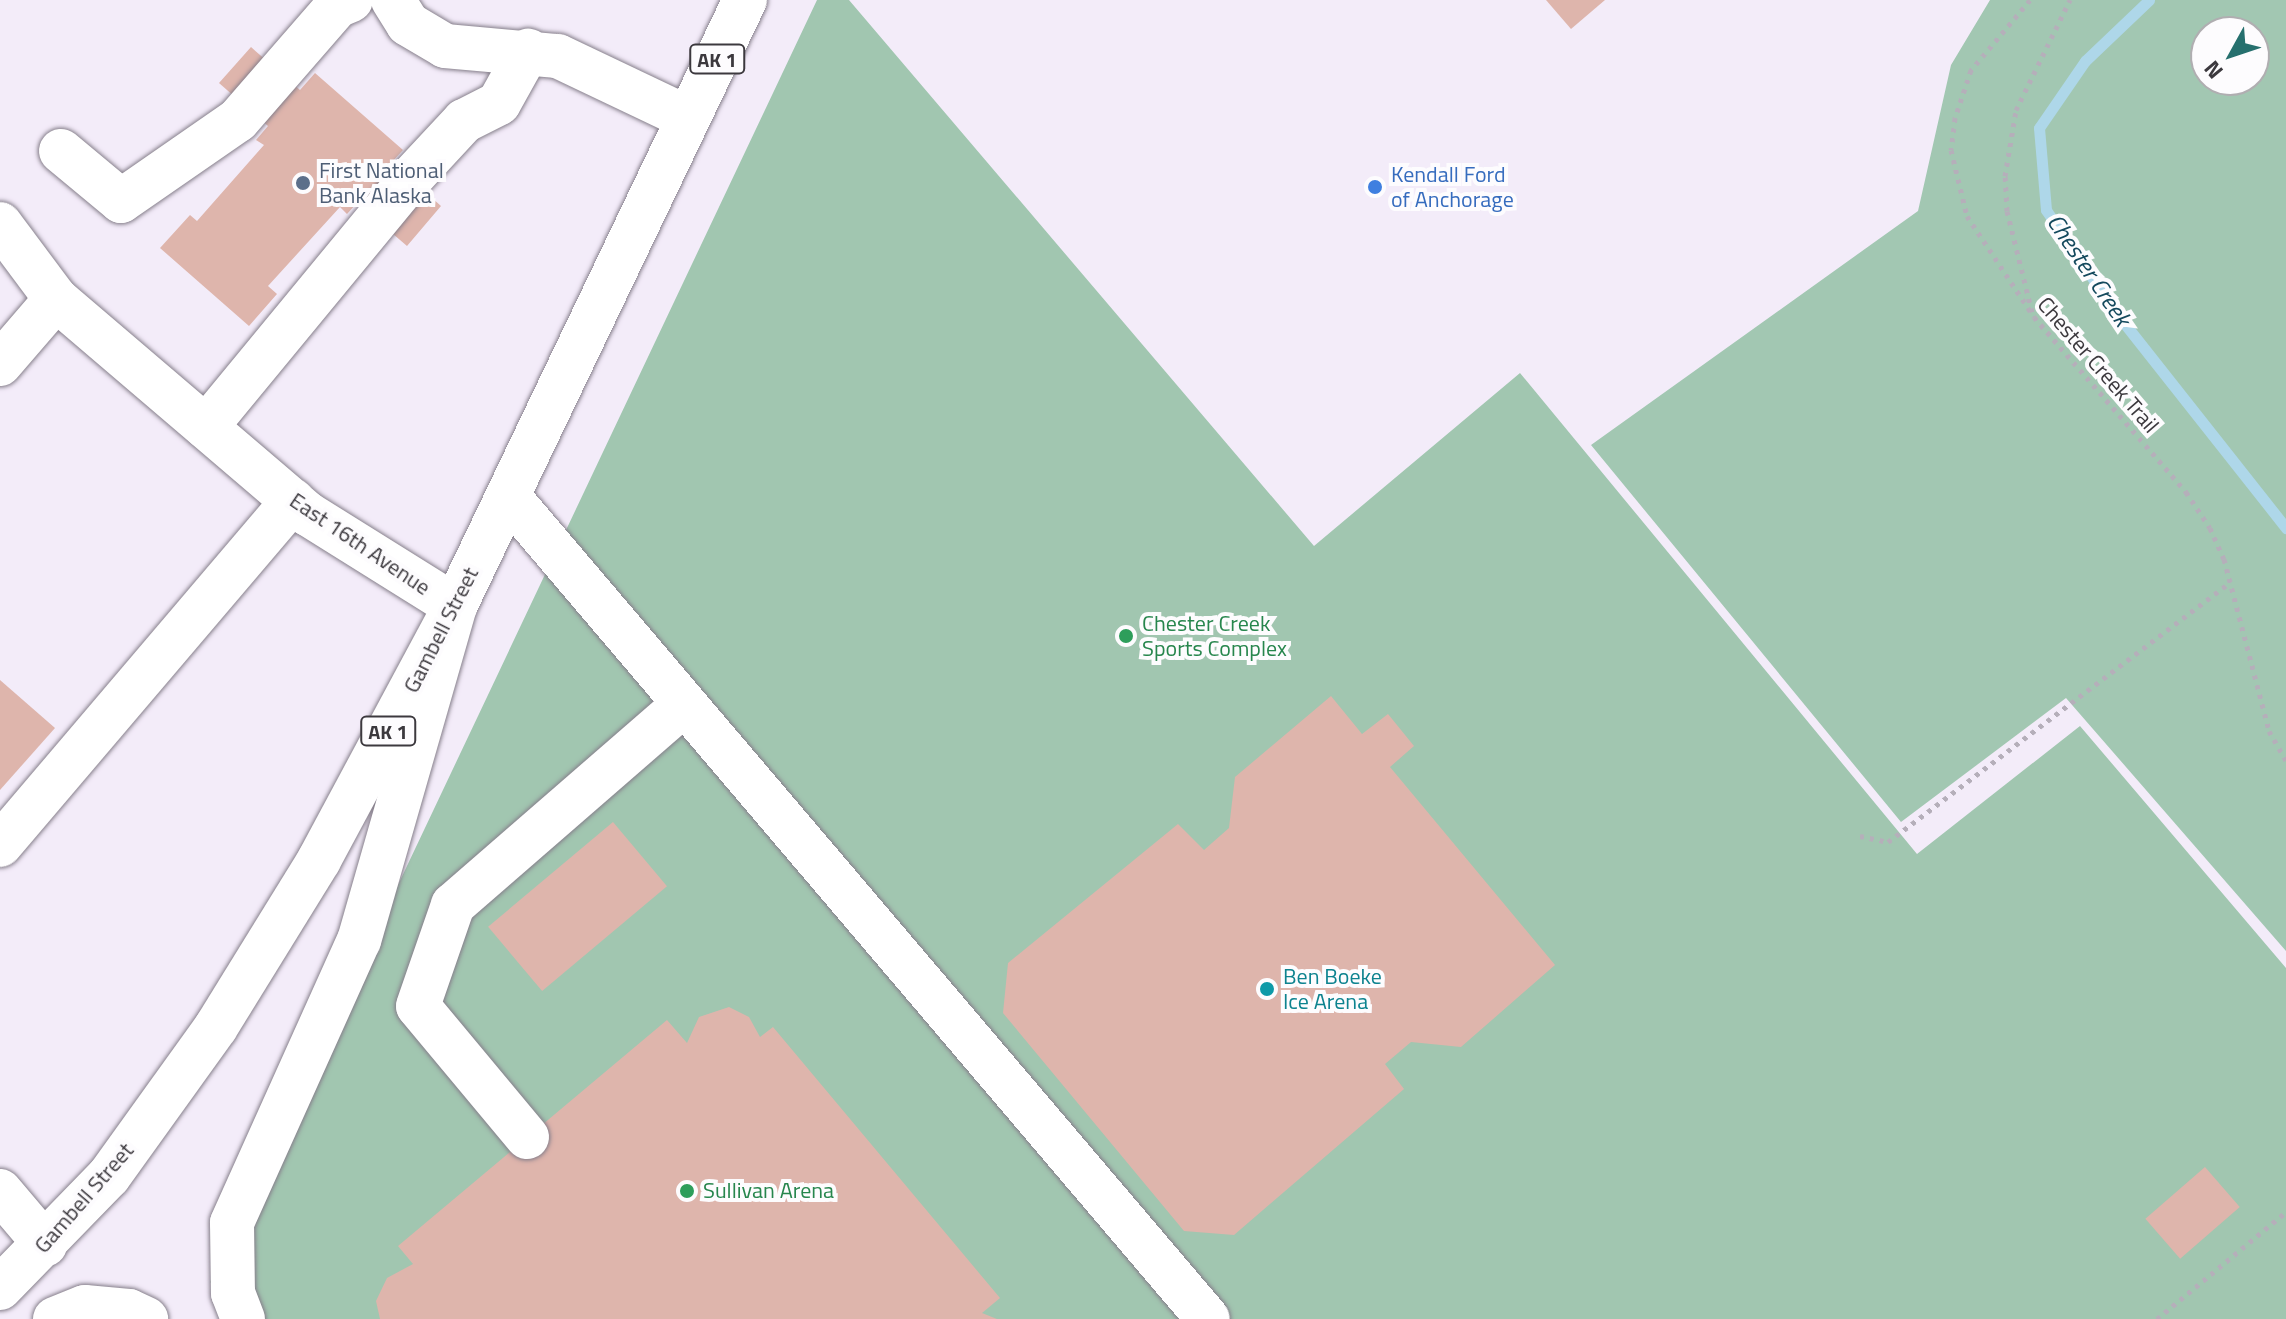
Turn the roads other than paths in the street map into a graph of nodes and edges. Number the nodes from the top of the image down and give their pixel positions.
1 (351, 0) edge
2 (393, 0) edge
3 (745, 0) edge
4 (528, 51) junction
5 (688, 118) junction
6 (61, 151) dead end
7 (0, 224) edge
8 (56, 299) junction
9 (0, 364) edge
10 (206, 427) junction
11 (508, 496) junction
12 (293, 501) junction
13 (455, 606) junction
14 (684, 704) junction
15 (0, 845) edge
16 (527, 1137) dead end
17 (0, 1191) edge
18 (45, 1244) junction
19 (0, 1288) edge
20 (55, 1319) edge
21 (146, 1319) edge
22 (243, 1319) edge
23 (1208, 1319) edge

1 - 6 main road
2 - 4 main road
3 - 5 main road, Gambell Street / AK 1
4 - 5 main road
4 - 10 main road
5 - 11 main road, Gambell Street / AK 1
7 - 8 main road, East 16th Avenue
8 - 9 main road
8 - 10 main road, East 16th Avenue
10 - 12 main road, East 16th Avenue
11 - 13 main road, Gambell Street / AK 1
11 - 14 main road
12 - 13 main road, East 16th Avenue
12 - 15 main road
13 - 18 main road, Gambell Street / AK 1
13 - 22 main road, East 16th Avenue
14 - 16 main road
14 - 23 main road
17 - 18 main road
18 - 19 main road, Gambell Street / AK 1
20 - 21 main road

